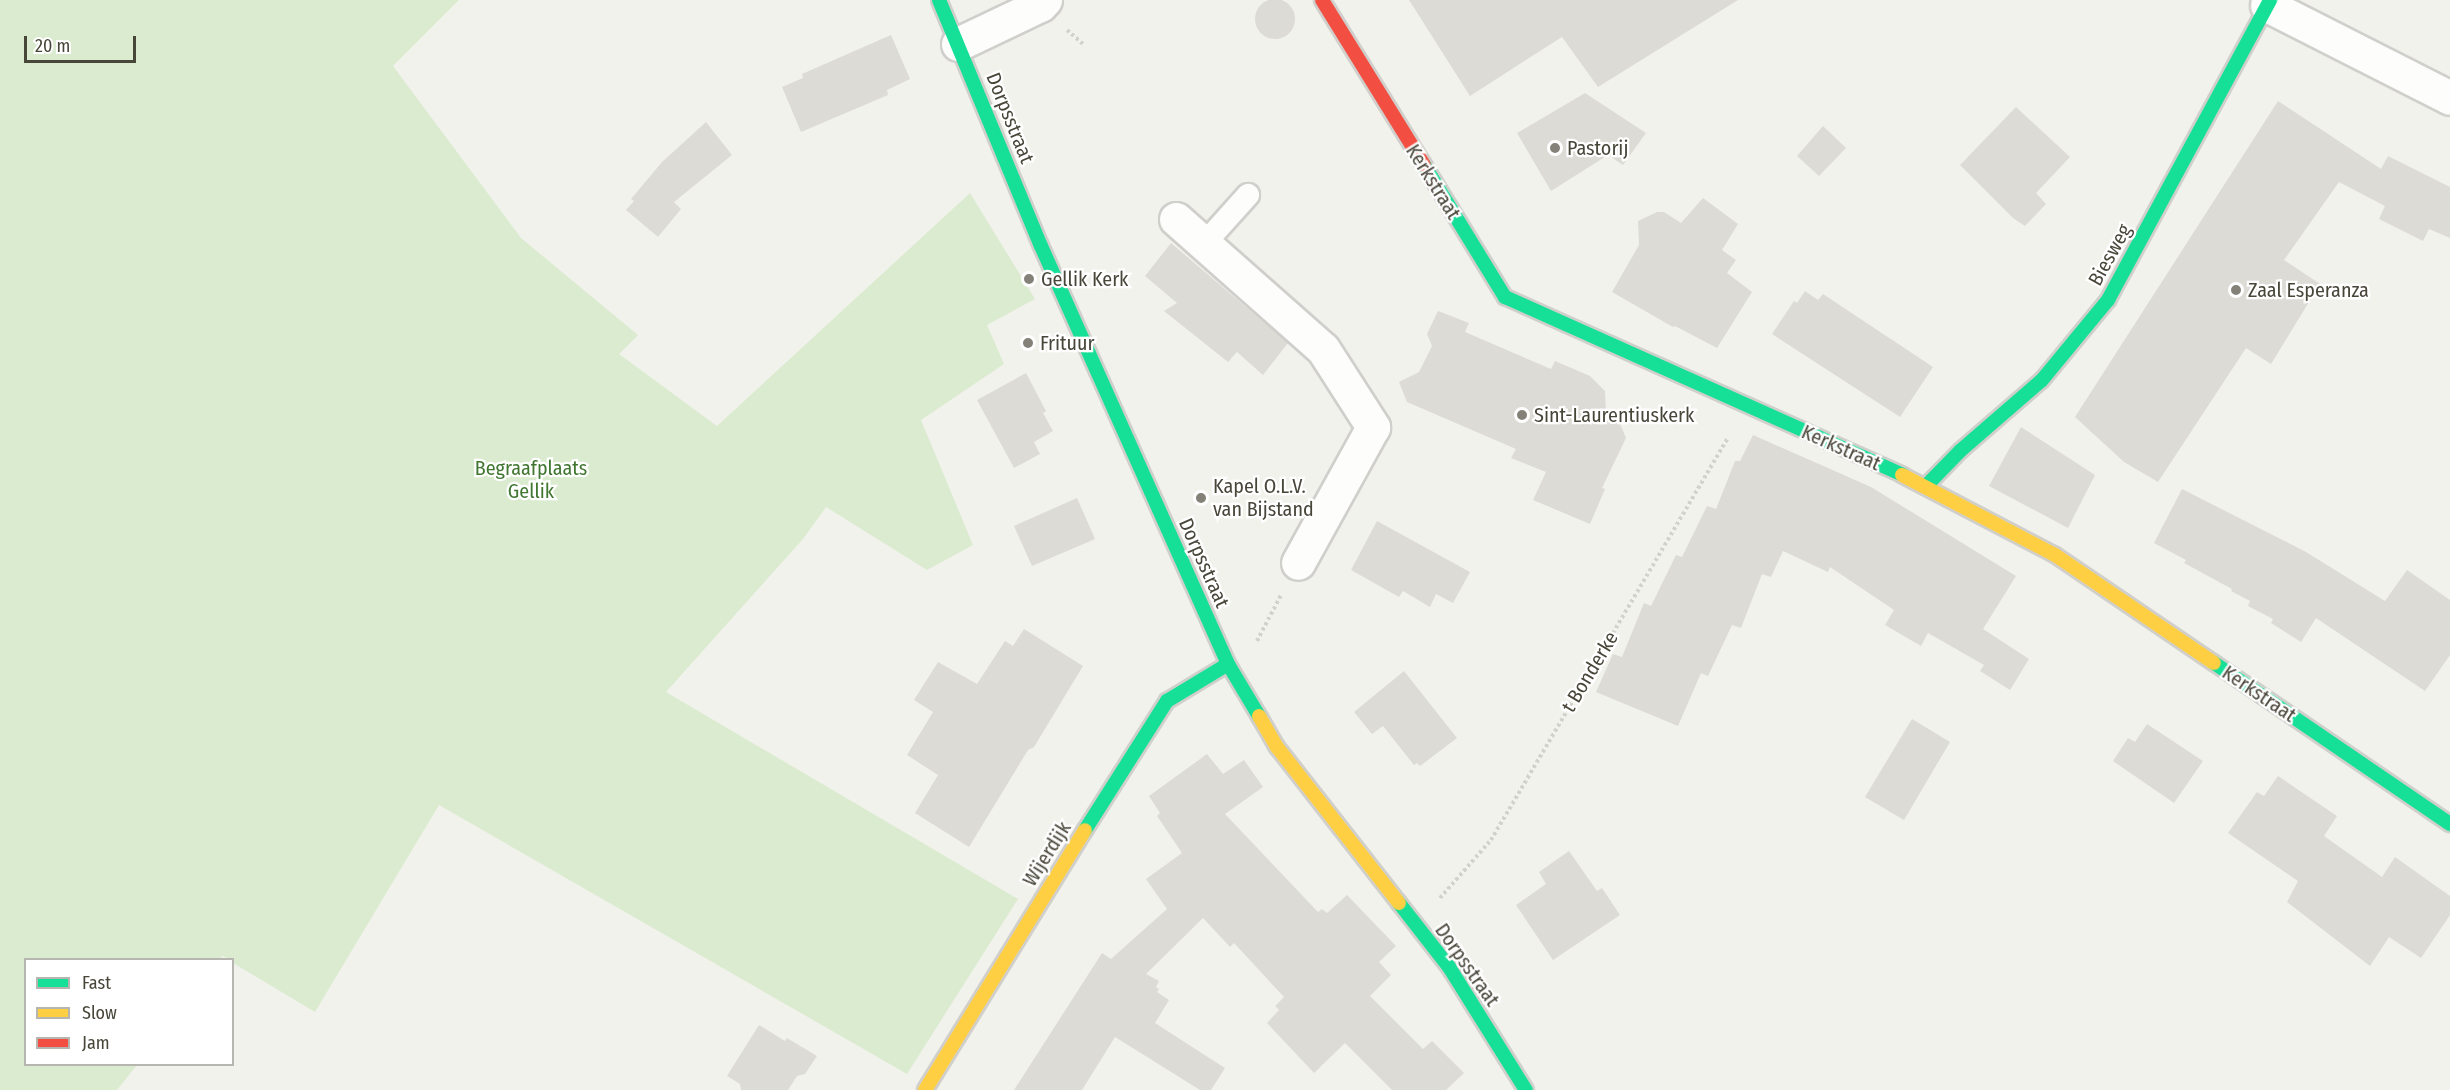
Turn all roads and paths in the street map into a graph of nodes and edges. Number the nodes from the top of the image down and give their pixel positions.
1 (939, 0) edge
2 (1045, 0) edge
3 (1322, 0) edge
4 (2269, 3) edge
5 (958, 44) junction
6 (2450, 98) edge
7 (1248, 195) dead end
8 (1176, 219) dead end
9 (1204, 244) junction
10 (1747, 406) junction
11 (1926, 486) junction
12 (1298, 563) joint
13 (1256, 642) dead end
14 (1228, 664) junction
15 (2450, 824) edge
16 (1416, 926) junction
17 (925, 1090) edge
18 (1526, 1090) edge

1 - 5 street, Dorpsstraat
2 - 5 street
3 - 10 street, Kerkstraat
4 - 6 street
4 - 11 street, Biesweg
5 - 14 street, Dorpsstraat
7 - 9 lane
8 - 9 street
9 - 12 street
10 - 11 street, Kerkstraat
10 - 16 path, t Bonderke
11 - 15 street, Kerkstraat
12 - 13 path
14 - 16 street, Dorpsstraat
14 - 17 street, Wijerdijk
16 - 18 street, Dorpsstraat

